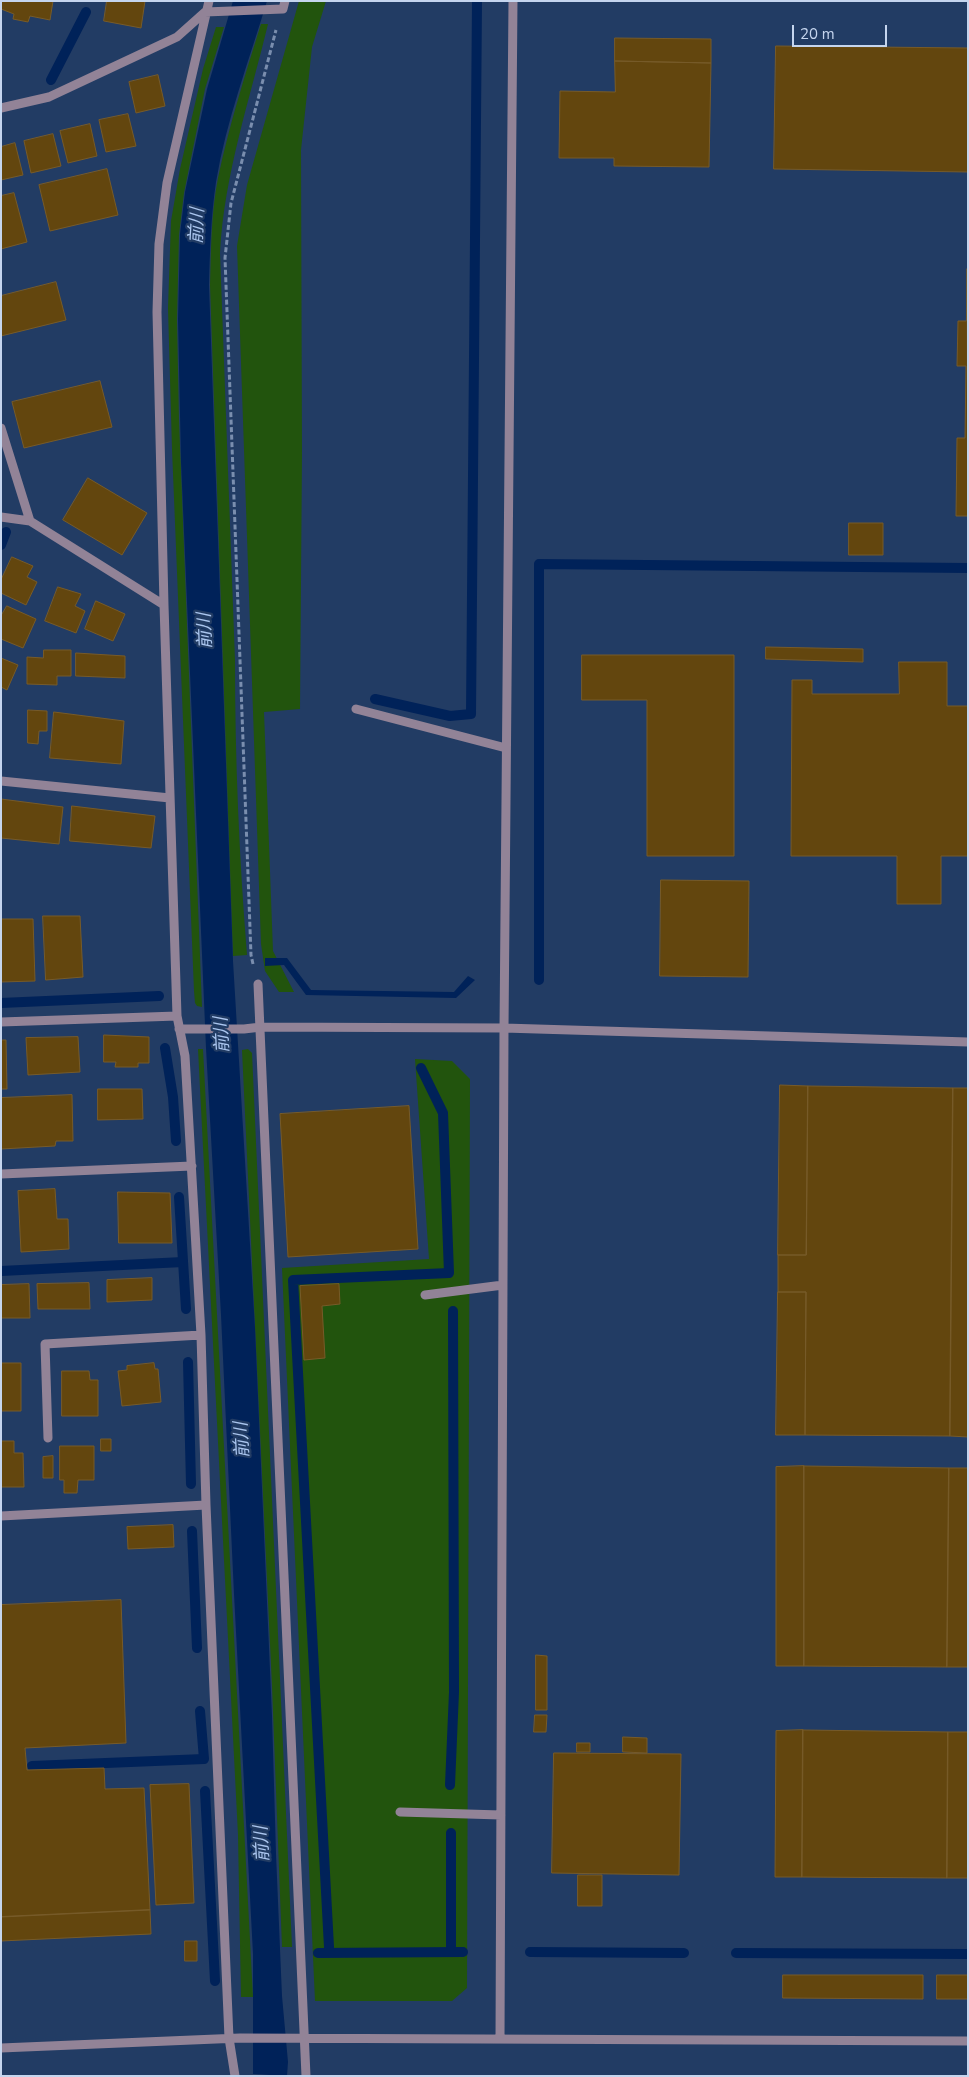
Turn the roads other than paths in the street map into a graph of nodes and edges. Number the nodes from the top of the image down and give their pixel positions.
1 (209, 1) edge
2 (513, 1) edge
3 (284, 5) edge
4 (206, 12) junction
5 (1, 108) edge
6 (1, 428) edge
7 (1, 517) edge
8 (30, 521) junction
9 (164, 605) junction
10 (356, 709) dead end
11 (506, 748) junction
12 (1, 781) edge
13 (170, 798) junction
14 (258, 984) road end
15 (178, 1016) junction
16 (1, 1022) edge
17 (260, 1027) junction
18 (504, 1028) junction
19 (179, 1029) junction
20 (968, 1042) edge
21 (192, 1166) junction
22 (1, 1174) edge
23 (502, 1285) junction
24 (425, 1296) dead end
25 (202, 1335) junction
26 (48, 1438) dead end
27 (206, 1504) junction
28 (1, 1516) edge
29 (400, 1812) dead end
30 (501, 1815) junction
31 (228, 2038) junction
32 (302, 2038) junction
33 (500, 2039) junction
34 (968, 2041) edge
35 (1, 2048) edge
36 (236, 2076) edge
37 (306, 2076) edge

1 - 4 street
2 - 11 street
3 - 4 street
4 - 5 street
4 - 9 street
6 - 8 street
7 - 8 street
8 - 9 street
9 - 13 street
10 - 11 street
11 - 18 street
12 - 13 street
13 - 15 street
14 - 17 street
15 - 16 street
15 - 19 street
17 - 18 street
17 - 19 street
17 - 32 street
18 - 20 street
18 - 23 street
19 - 21 street
21 - 22 street
21 - 25 street
23 - 24 street
23 - 30 street
25 - 26 street
25 - 27 street
27 - 28 street
27 - 31 street
29 - 30 street
30 - 33 street
31 - 32 street
31 - 35 street
31 - 36 street
32 - 33 street
32 - 37 street
33 - 34 street

